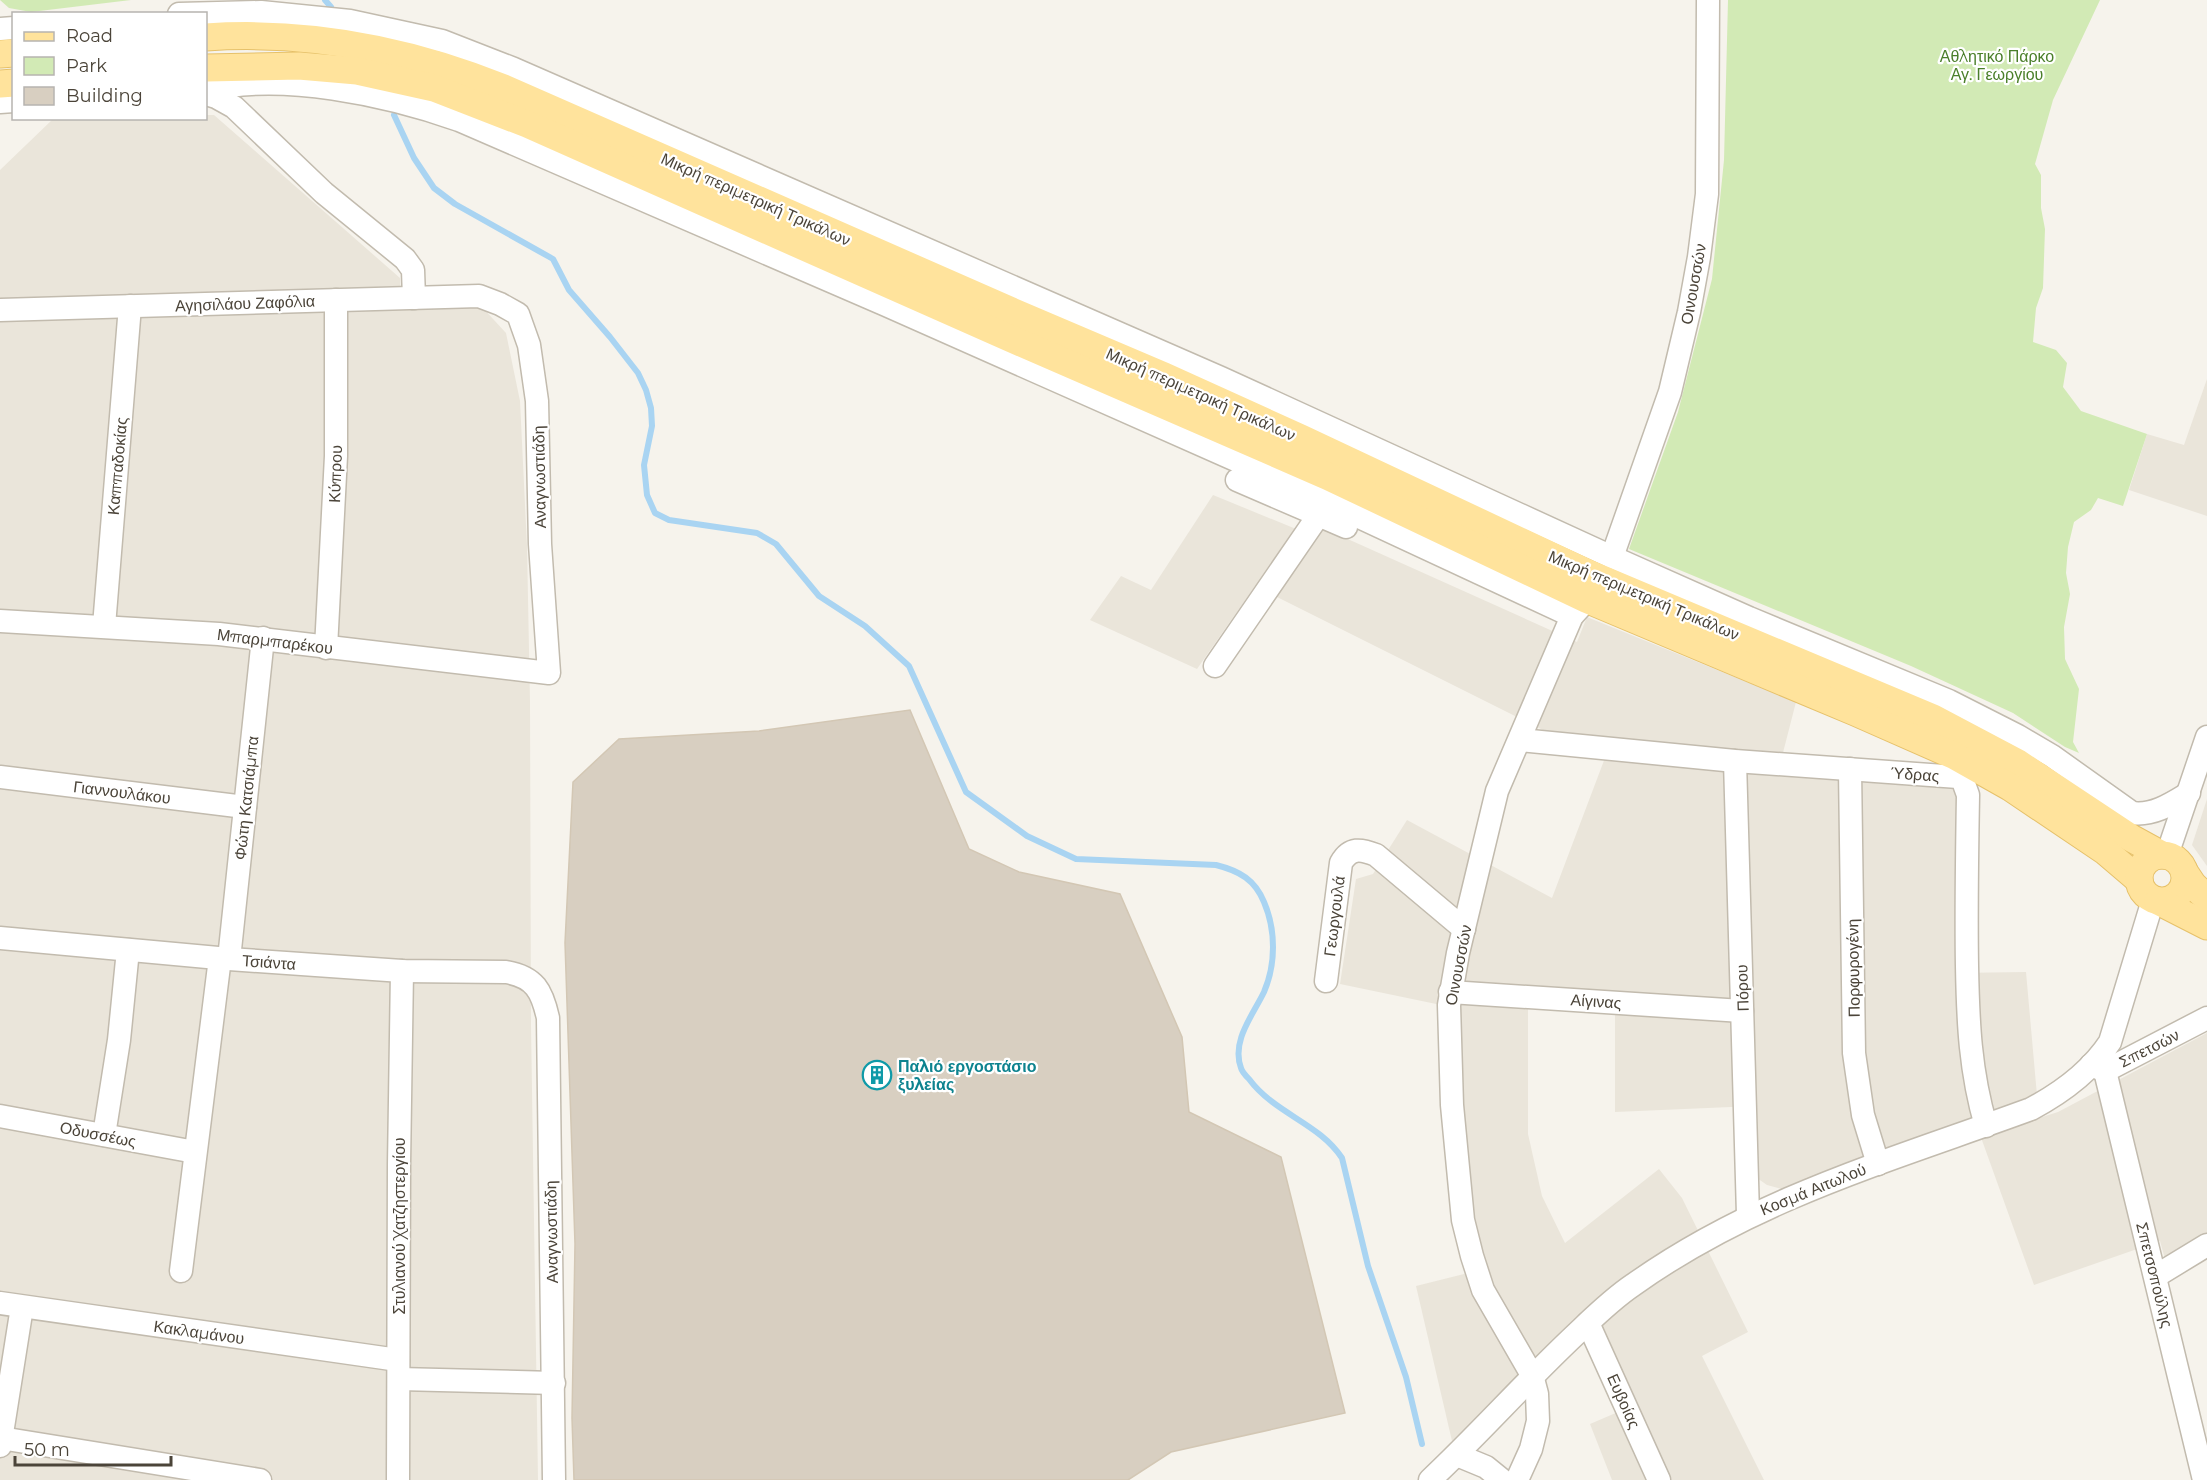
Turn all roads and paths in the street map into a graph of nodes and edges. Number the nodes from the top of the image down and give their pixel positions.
1 (1708, 0) edge
2 (207, 13) edge
3 (207, 37) edge
4 (207, 68) edge
5 (207, 93) edge
6 (207, 93) edge
7 (414, 298) junction
8 (490, 299) joint
9 (336, 300) junction
10 (130, 306) junction
11 (0, 310) edge
12 (1237, 480) dead end
13 (1318, 516) junction
14 (1612, 557) junction
15 (1576, 613) junction
16 (0, 621) edge
17 (104, 626) junction
18 (263, 638) junction
19 (326, 648) junction
20 (1215, 666) dead end
21 (549, 673) joint
22 (2207, 737) edge
23 (1520, 740) junction
24 (1735, 761) junction
25 (1850, 769) junction
26 (0, 777) edge
27 (2189, 793) junction
28 (245, 807) junction
29 (2171, 861) junction
30 (2150, 894) junction
31 (2207, 898) edge
32 (2207, 926) edge
33 (1464, 929) junction
34 (0, 938) edge
35 (128, 950) junction
36 (224, 958) junction
37 (402, 971) junction
38 (1326, 981) dead end
39 (535, 986) joint
40 (1450, 992) junction
41 (1742, 1011) junction
42 (2207, 1018) edge
43 (2098, 1068) junction
44 (0, 1116) edge
45 (1986, 1126) junction
46 (104, 1135) junction
47 (195, 1152) junction
48 (1878, 1164) junction
49 (1748, 1215) junction
50 (2207, 1245) edge
51 (181, 1271) dead end
52 (2156, 1276) junction
53 (0, 1304) edge
54 (22, 1307) junction
55 (1588, 1323) junction
56 (399, 1369) junction
57 (1532, 1375) junction
58 (554, 1383) junction
59 (1, 1442) edge
60 (1457, 1455) junction
61 (214, 1476) edge
62 (260, 1480) edge
63 (398, 1480) edge
64 (554, 1480) edge
65 (1430, 1480) edge
66 (1502, 1480) edge
67 (1517, 1480) edge
68 (1659, 1480) edge
69 (2204, 1480) edge

1 - 14 street, Οινουσσών
2 - 14 street
3 - 29 main road, Μικρή περιμετρική Τρικάλων
4 - 15 main road, Μικρή περιμετρική Τρικάλων
5 - 15 street
6 - 7 street
7 - 8 street, Αγησιλάου Ζαφόλια
7 - 9 street, Αγησιλάου Ζαφόλια
8 - 21 street, Αναγνωστιάδη
9 - 10 street, Αγησιλάου Ζαφόλια
9 - 19 street, Κύπρου
10 - 11 street, Αγησιλάου Ζαφόλια
10 - 17 street, Καππαδοκίας
12 - 13 street
13 - 15 street
13 - 20 street
14 - 27 street
15 - 23 street, Οινουσσών
15 - 30 main road, Μικρή περιμετρική Τρικάλων
16 - 17 street, Μπαρμπαρέκου
17 - 18 street, Μπαρμπαρέκου
18 - 19 street, Μπαρμπαρέκου
18 - 28 street, Φώτη Κατσιάμπα
19 - 21 street, Μπαρμπαρέκου
22 - 27 street
23 - 24 street, Ύδρας
23 - 33 street, Οινουσσών
24 - 25 street, Ύδρας
24 - 41 street, Πόρου
25 - 45 street, Ύδρας
25 - 48 street, Πορφυρογένη
26 - 28 street, Γιαννουλάκου
27 - 29 street
28 - 36 street, Φώτη Κατσιάμπα
29 - 30 main road
29 - 30 main road
29 - 31 main road, Μικρή περιμετρική Τρικάλων
30 - 32 main road, Μικρή περιμετρική Τρικάλων
30 - 43 street, Κοσμά Αιτωλού
33 - 38 street, Γεωργουλά
33 - 40 street, Οινουσσών
34 - 35 street, Τσιάντα
35 - 36 street, Τσιάντα
35 - 46 street
36 - 37 street, Τσιάντα
36 - 47 street, Φώτη Κατσιάμπα
37 - 39 street, Τσιάντα
37 - 56 street, Στυλιανού Χατζηστεργίου
39 - 58 street, Αναγνωστιάδη
40 - 41 street, Αίγινας
40 - 57 street, Οινουσσών
41 - 49 street, Πόρου
42 - 43 street, Σπετσών
43 - 45 street, Κοσμά Αιτωλού
43 - 52 street, Σπετσοπούλης
44 - 46 street, Οδυσσέως
45 - 48 street, Κοσμά Αιτωλού
46 - 47 street, Οδυσσέως
47 - 51 street, Φώτη Κατσιάμπα
48 - 49 street, Κοσμά Αιτωλού
49 - 55 street, Κοσμά Αιτωλού
50 - 52 street
52 - 69 street, Σπετσοπούλης
53 - 54 street, Κακλαμάνου
54 - 56 street, Κακλαμάνου
54 - 59 street
55 - 57 street, Κοσμά Αιτωλού
55 - 68 street, Ευβοίας
56 - 58 street, Κακλαμάνου
56 - 63 street, Στυλιανού Χατζηστεργίου
57 - 60 street, Κοσμά Αιτωλού
57 - 67 street, Οινουσσών
58 - 64 street, Αναγνωστιάδη
59 - 61 street
60 - 65 street, Κοσμά Αιτωλού
60 - 66 street
61 - 62 street

